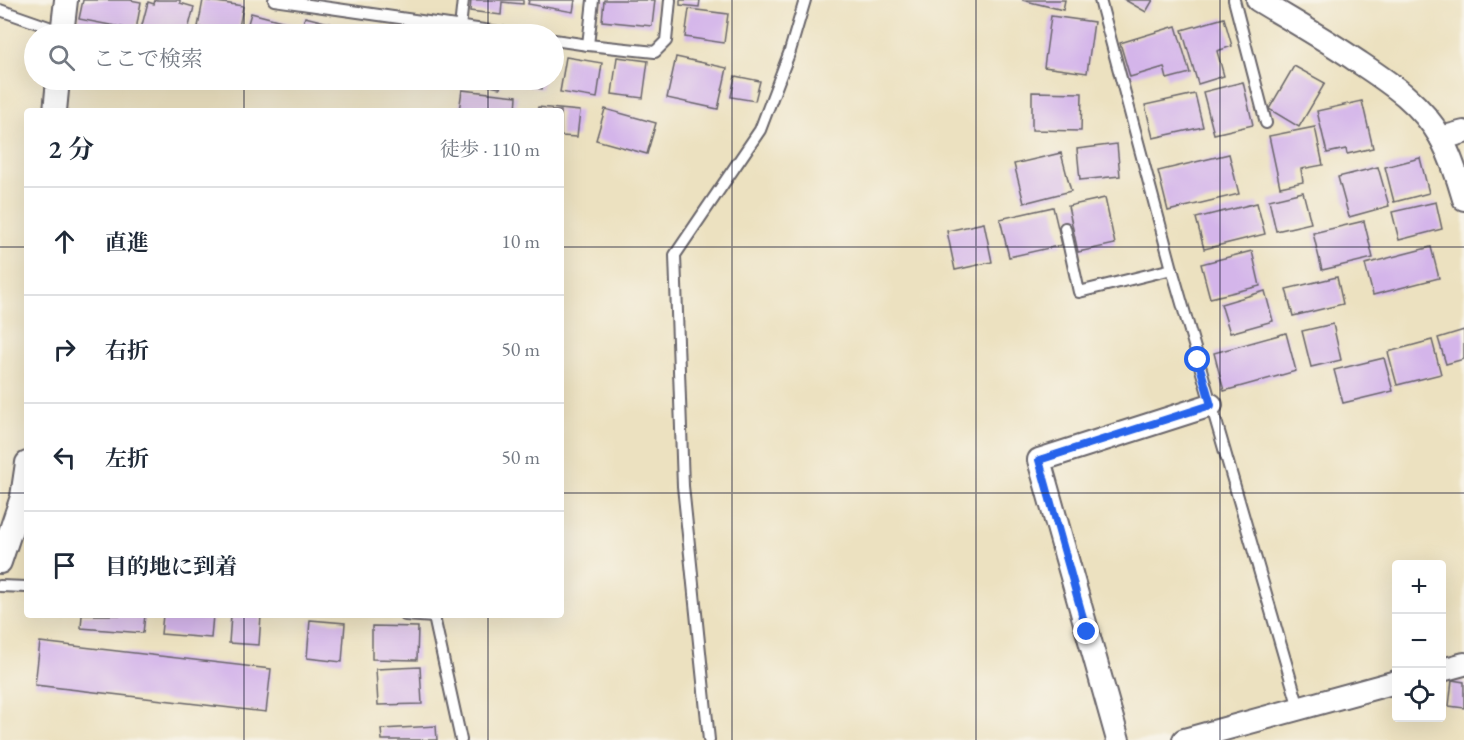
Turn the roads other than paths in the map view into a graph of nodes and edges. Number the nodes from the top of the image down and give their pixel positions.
1 (66, 0) edge
2 (274, 0) edge
3 (463, 0) edge
4 (593, 0) edge
5 (670, 0) edge
6 (805, 0) edge
7 (1100, 0) edge
8 (1234, 0) edge
9 (1258, 0) edge
10 (332, 4) edge
11 (0, 10) edge
12 (38, 24) edge
13 (63, 24) edge
14 (439, 24) edge
15 (460, 24) edge
16 (564, 41) edge
17 (588, 45) junction
18 (57, 90) edge
19 (56, 108) edge
20 (1266, 123) dead end
21 (1464, 132) edge
22 (1441, 138) junction
23 (1464, 199) edge
24 (1065, 228) dead end
25 (1172, 269) junction
26 (1211, 405) junction
27 (24, 483) edge
28 (0, 562) edge
29 (0, 585) edge
30 (24, 588) edge
31 (434, 618) edge
32 (1464, 664) edge
33 (1446, 669) edge
34 (1392, 683) edge
35 (1299, 708) junction
36 (461, 740) edge
37 (709, 740) edge
38 (1118, 740) edge
39 (1184, 740) edge

1 - 13 street
2 - 10 lane
3 - 15 lane
4 - 17 lane
5 - 17 lane
6 - 37 lane
7 - 25 lane
8 - 20 lane
9 - 22 street
10 - 14 lane
11 - 12 lane
16 - 17 lane
18 - 19 street
21 - 22 street
22 - 23 street
24 - 25 lane
25 - 26 lane
26 - 35 lane
26 - 38 street
27 - 28 street
29 - 30 lane
31 - 36 lane
32 - 33 street
34 - 35 street
35 - 39 street

